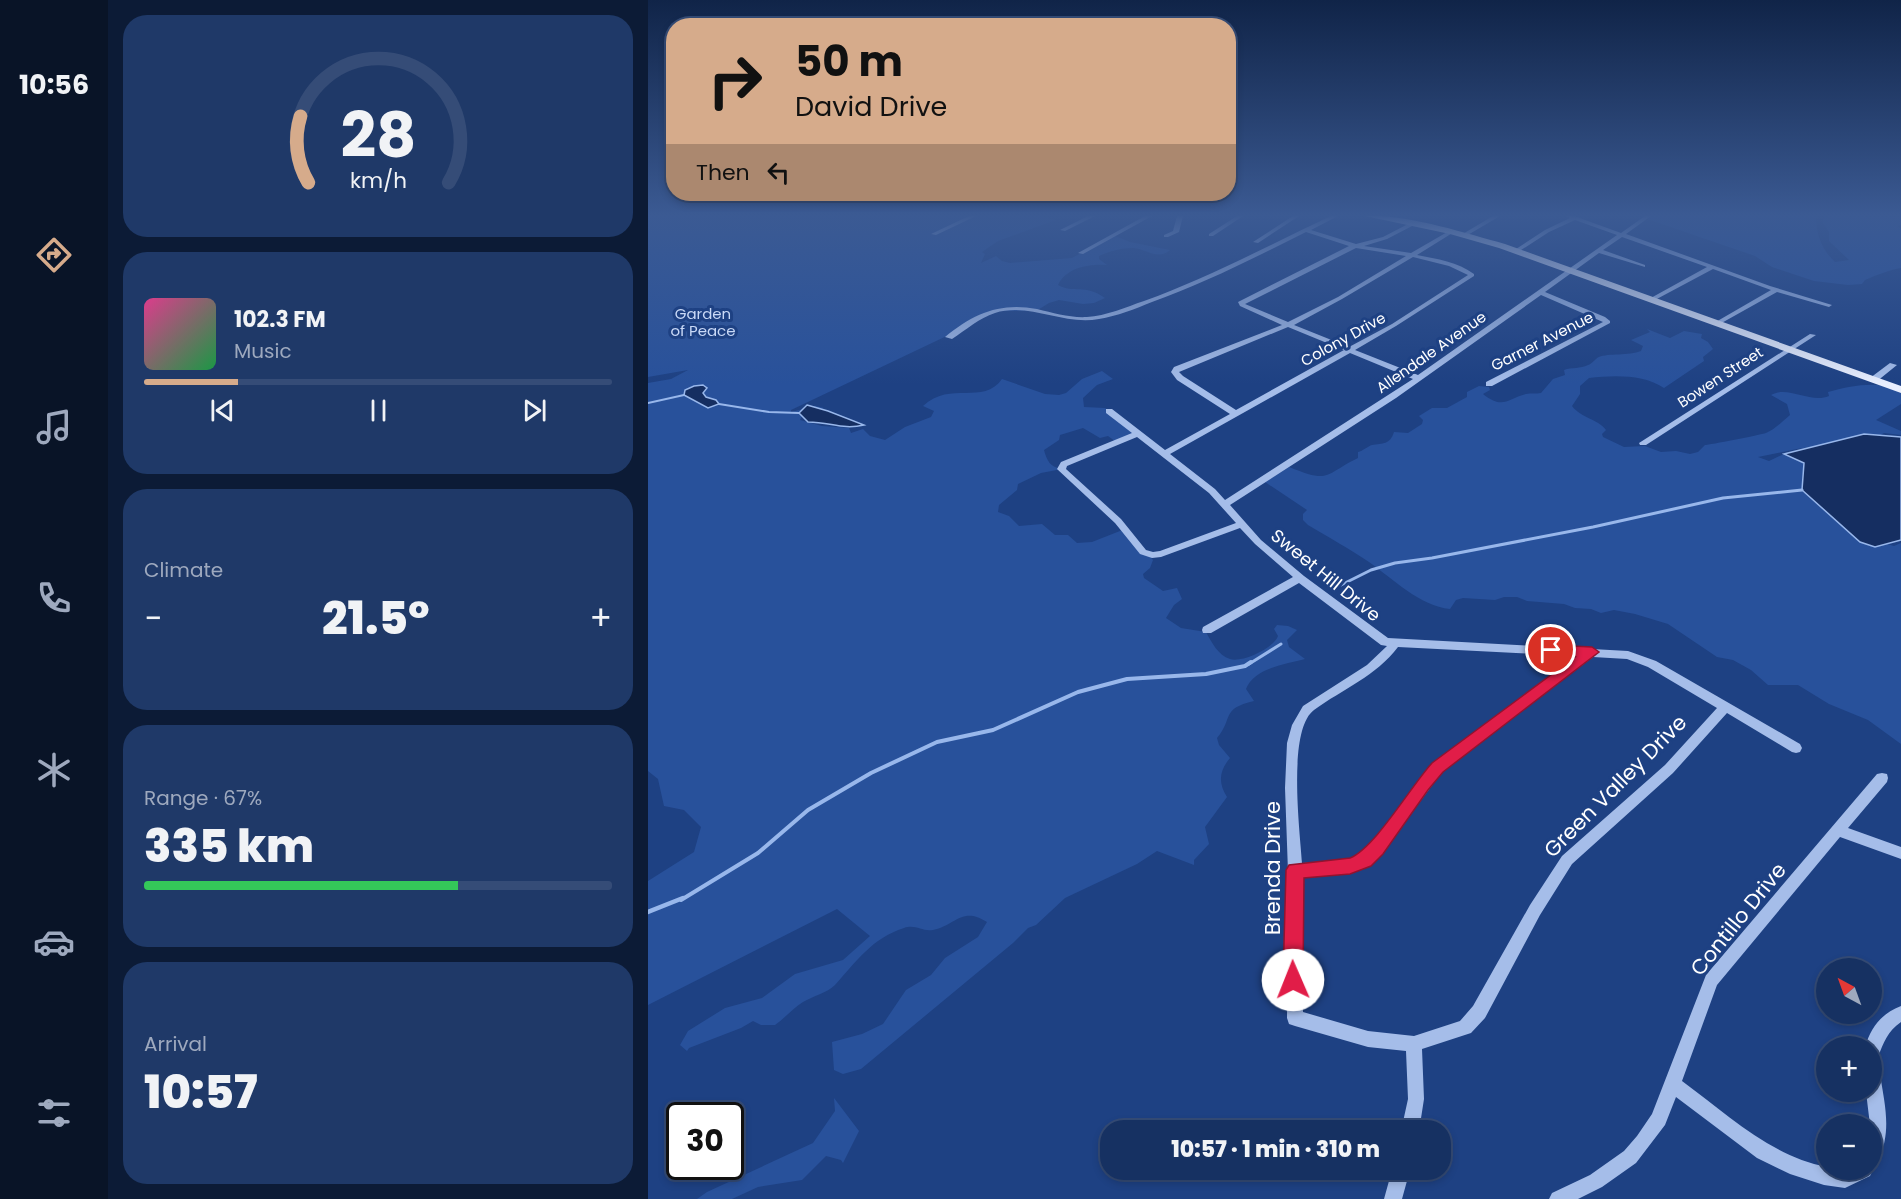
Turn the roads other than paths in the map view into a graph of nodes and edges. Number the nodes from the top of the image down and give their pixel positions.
1 (1215, 272) edge
2 (1303, 272) edge
3 (1383, 272) edge
4 (1468, 272) edge
5 (1569, 272) edge
6 (1573, 272) edge
7 (1704, 272) edge
8 (1727, 272) edge
9 (1776, 290) junction
10 (1540, 292) junction
11 (1651, 300) junction
12 (1829, 305) dead end
13 (1716, 324) junction
14 (1288, 325) junction
15 (1812, 335) dead end
16 (949, 337) dead end
17 (1788, 349) junction
18 (1351, 350) junction
19 (1893, 364) dead end
20 (1418, 378) junction
21 (1873, 380) junction
22 (1489, 384) dead end
23 (1901, 390) edge
24 (1109, 411) dead end
25 (1236, 414) junction
26 (1138, 433) junction
27 (1644, 443) dead end
28 (1166, 453) junction
29 (1225, 504) junction
30 (1243, 524) junction
31 (1300, 578) junction
32 (1207, 630) dead end
33 (1395, 643) junction
34 (1592, 652) junction
35 (1725, 706) junction
36 (1796, 748) dead end
37 (1882, 778) dead end
38 (1838, 830) junction
39 (1901, 853) edge
40 (1295, 870) junction
41 (1901, 1014) edge
42 (1877, 1036) edge
43 (1414, 1044) junction
44 (1672, 1084) junction
45 (1412, 1120) edge
46 (1816, 1173) edge
47 (1399, 1180) edge
48 (1394, 1199) edge
49 (1558, 1199) edge

1 - 16 street
2 - 14 street
3 - 14 street
4 - 18 street, Colony Drive
5 - 10 street, Allendale Avenue
6 - 11 main road
7 - 11 street
8 - 9 street
9 - 12 street
9 - 13 street
10 - 20 street, Allendale Avenue
10 - 22 street, Garner Avenue
11 - 13 main road
13 - 17 main road
14 - 18 street
14 - 25 street
15 - 17 street, Bowen Street
17 - 21 main road
17 - 27 street, Bowen Street
18 - 20 street
18 - 25 street, Colony Drive
19 - 21 street
20 - 29 street, Allendale Avenue
21 - 23 main road
24 - 26 street, Sweet Hill Drive
25 - 28 street, Colony Drive
26 - 28 street, Sweet Hill Drive
26 - 30 street
28 - 29 street, Sweet Hill Drive
29 - 30 street, Sweet Hill Drive
30 - 31 street, Sweet Hill Drive
31 - 32 street
31 - 33 street, Sweet Hill Drive
33 - 34 street, Sweet Hill Drive
33 - 40 street, Brenda Drive
34 - 35 street, Sweet Hill Drive
34 - 40 street
35 - 36 street, Sweet Hill Drive
35 - 43 street, Green Valley Drive
37 - 38 street, Contillo Drive
38 - 39 street
38 - 44 street, Contillo Drive
40 - 43 street, Brenda Drive
41 - 42 street
43 - 45 street
44 - 46 street
44 - 49 street, Contillo Drive
47 - 48 street

